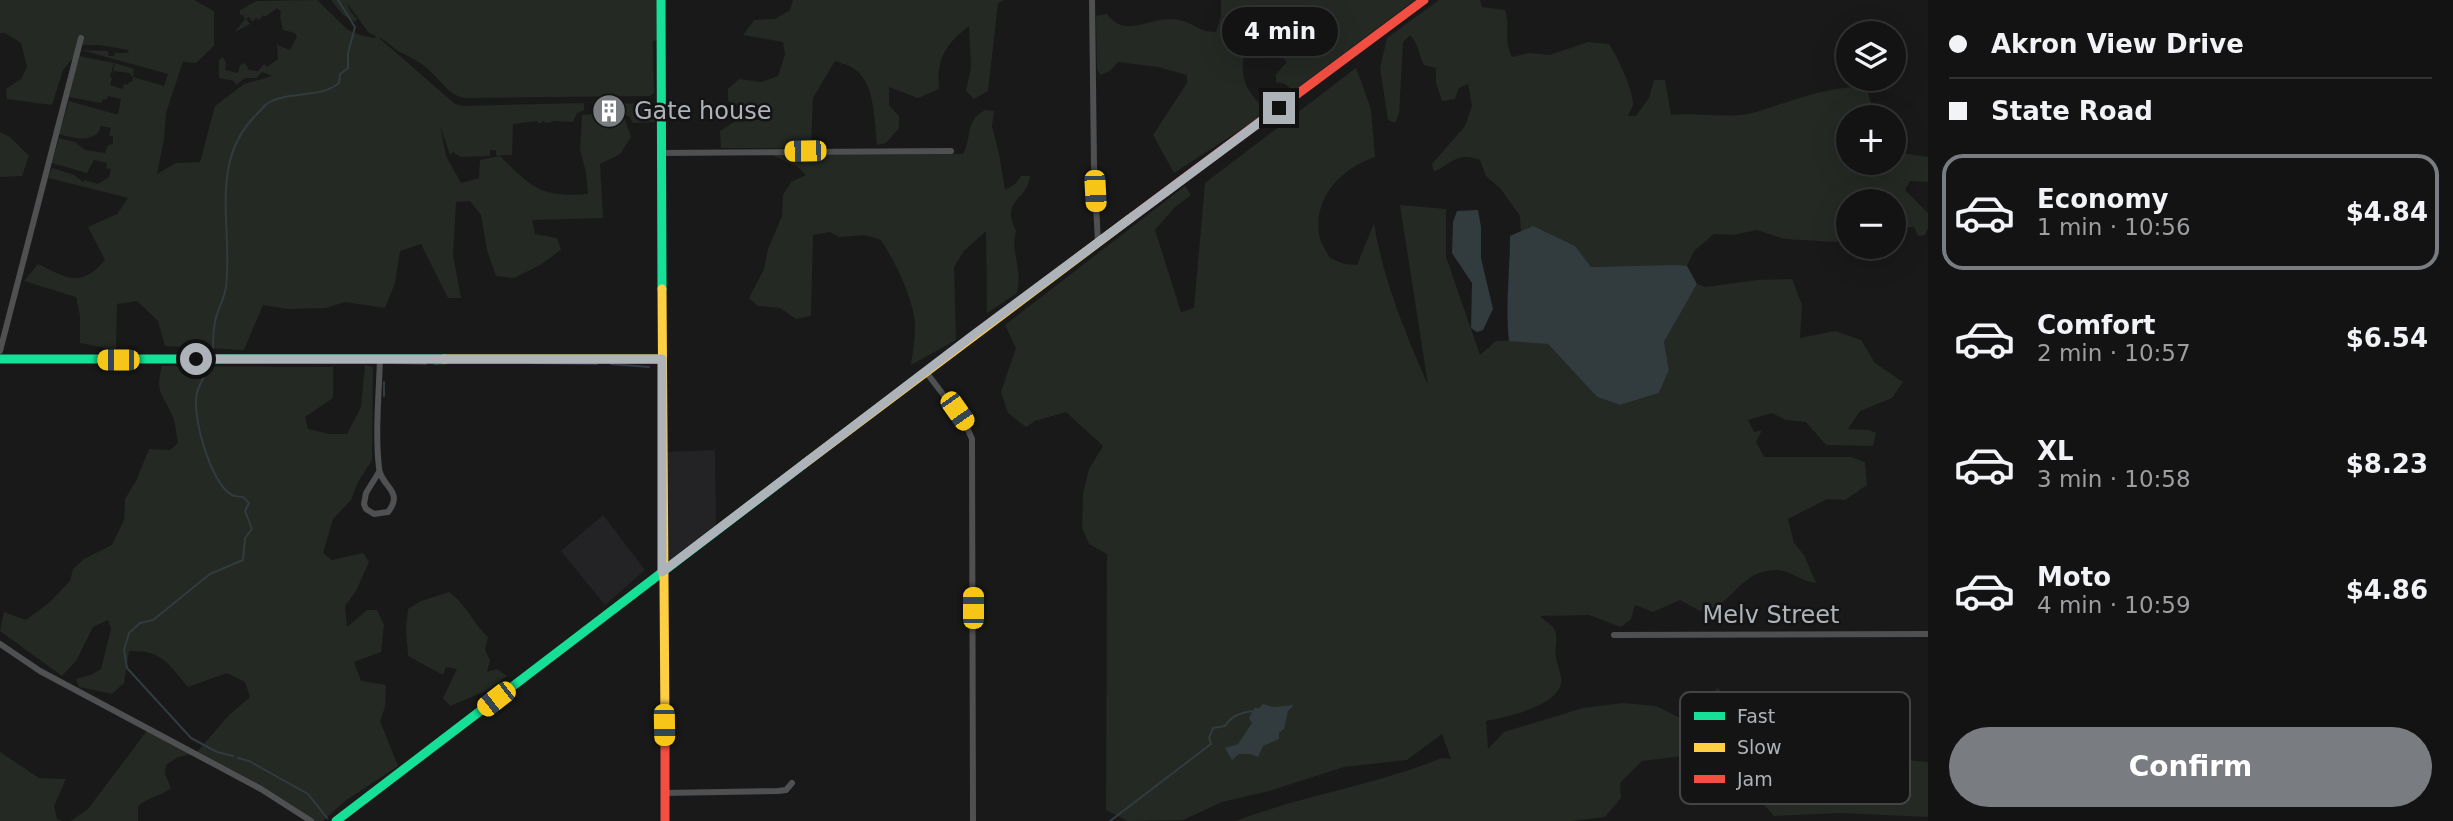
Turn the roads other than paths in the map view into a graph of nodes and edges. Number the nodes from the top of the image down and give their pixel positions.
1 (661, 0) edge
2 (1092, 0) edge
3 (1424, 0) edge
4 (81, 37) dead end
5 (951, 151) dead end
6 (660, 153) junction
7 (1097, 243) junction
8 (0, 351) edge
9 (380, 358) junction
10 (0, 359) edge
11 (662, 359) junction
12 (926, 372) junction
13 (379, 472) junction
14 (662, 572) junction
15 (1928, 634) edge
16 (1614, 635) dead end
17 (0, 644) edge
18 (792, 783) dead end
19 (664, 793) junction
20 (311, 821) edge
21 (336, 821) edge
22 (665, 821) edge
23 (973, 821) edge

1 - 6 street
2 - 7 street
3 - 7 street
4 - 8 street
5 - 6 street
6 - 11 street
7 - 12 street
9 - 10 street
9 - 11 street
9 - 13 street
11 - 14 street
12 - 14 street
12 - 23 street
13 - 13 street
14 - 19 street
14 - 21 street
15 - 16 street, Melv Street
17 - 20 street
18 - 19 street
19 - 22 street

